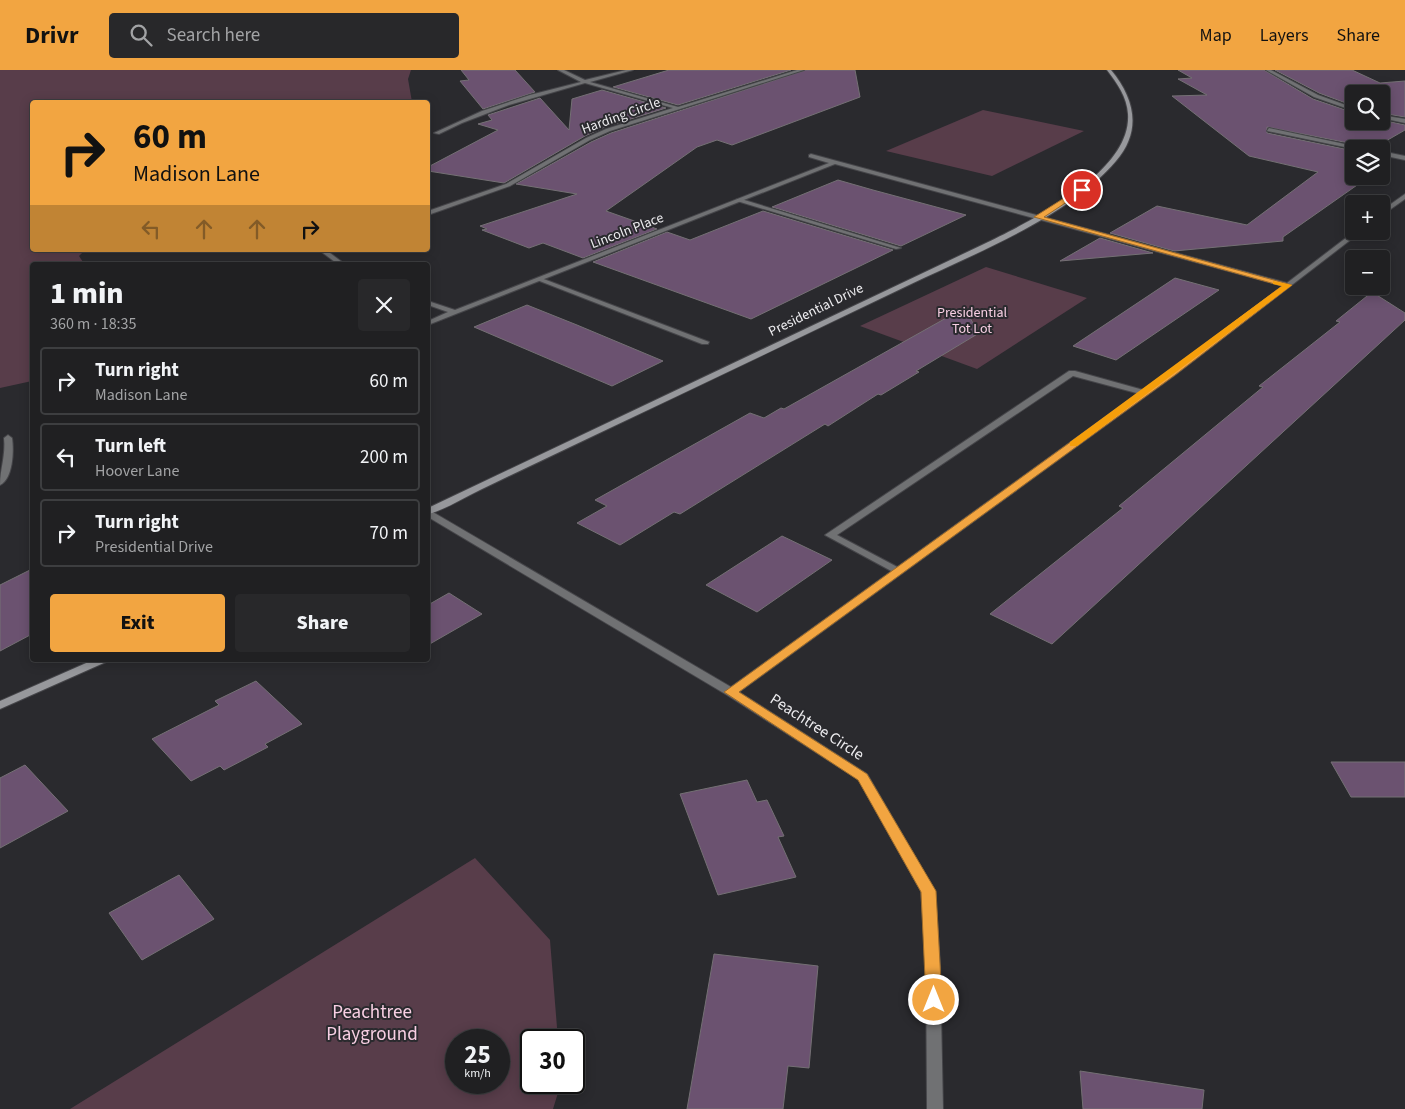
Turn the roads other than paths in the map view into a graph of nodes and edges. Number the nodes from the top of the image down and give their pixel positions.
1 (560, 70) edge
2 (631, 70) edge
3 (802, 70) edge
4 (1109, 70) edge
5 (1268, 70) edge
6 (585, 82) junction
7 (1345, 107) edge
8 (678, 108) junction
9 (1390, 118) edge
10 (1405, 121) edge
11 (1269, 130) dead end
12 (436, 133) dead end
13 (1345, 146) edge
14 (1390, 155) edge
15 (811, 156) dead end
16 (1405, 158) edge
17 (836, 162) junction
18 (1405, 196) edge
19 (739, 200) junction
20 (1390, 207) edge
21 (430, 212) edge
22 (1038, 217) junction
23 (1347, 240) edge
24 (898, 248) dead end
25 (325, 252) edge
26 (339, 262) edge
27 (539, 279) junction
28 (1288, 285) junction
29 (430, 304) edge
30 (454, 312) junction
31 (430, 322) edge
32 (704, 342) dead end
33 (1144, 393) junction
34 (8, 438) dead end
35 (0, 482) edge
36 (430, 511) edge
37 (430, 513) edge
38 (898, 571) junction
39 (98, 662) edge
40 (730, 692) junction
41 (0, 706) edge
42 (935, 1109) edge

1 - 6 street
2 - 6 street
3 - 8 street, Harding Circle
4 - 22 street, Presidential Drive
5 - 7 street
6 - 8 street
6 - 12 street
8 - 21 street, Harding Circle
9 - 10 street
11 - 13 street
14 - 16 street
15 - 17 street
17 - 19 street, Lincoln Place
17 - 22 street
18 - 20 street
19 - 24 street
19 - 27 street, Lincoln Place
22 - 28 street
22 - 36 street, Presidential Drive
23 - 28 street
25 - 26 street
27 - 30 street, Lincoln Place
27 - 32 street
28 - 33 street
29 - 30 street
30 - 31 street, Lincoln Place
33 - 38 street
33 - 38 street
34 - 35 street
37 - 40 street, Peachtree Circle
38 - 40 street
39 - 41 street
40 - 42 street, Peachtree Circle

